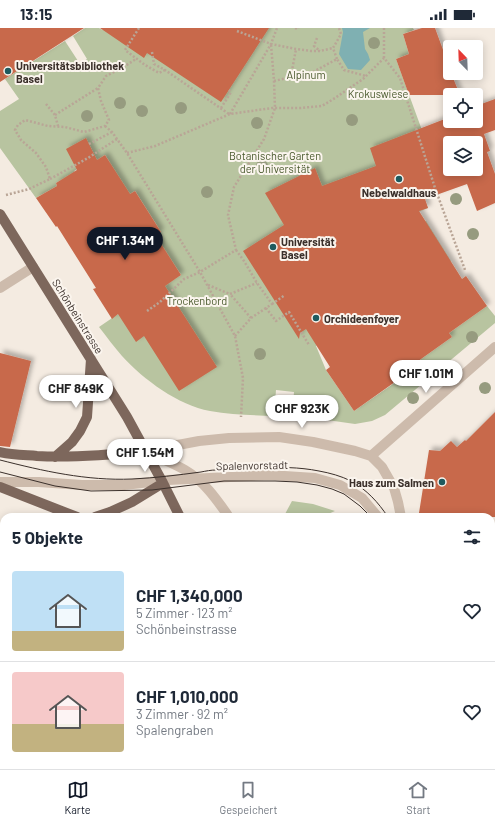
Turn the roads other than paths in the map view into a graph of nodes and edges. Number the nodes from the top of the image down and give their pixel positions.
1 (0, 214) edge
2 (33, 267) junction
3 (0, 288) edge
4 (495, 347) edge
5 (91, 359) junction
6 (0, 452) edge
7 (146, 452) junction
8 (371, 456) junction
9 (55, 457) junction
10 (196, 479) junction
11 (0, 482) edge
12 (162, 482) junction
13 (0, 487) edge
14 (67, 513) edge
15 (107, 513) edge
16 (178, 513) edge
17 (226, 513) edge
18 (375, 513) edge
19 (400, 513) edge

1 - 2 main road, Schönbeinstrasse
2 - 3 street
2 - 5 main road, Schönbeinstrasse
4 - 8 street
5 - 7 main road, Schönbeinstrasse
5 - 9 main road
6 - 9 main road
7 - 8 street
7 - 9 main road
7 - 10 street
7 - 12 main road, Schönbeinstrasse
8 - 19 street
10 - 12 street, Spalenvorstadt
10 - 17 street
10 - 18 street, Spalenvorstadt
11 - 12 street, Spalenvorstadt
12 - 15 main road
12 - 16 main road, Schönbeinstrasse
13 - 14 main road

